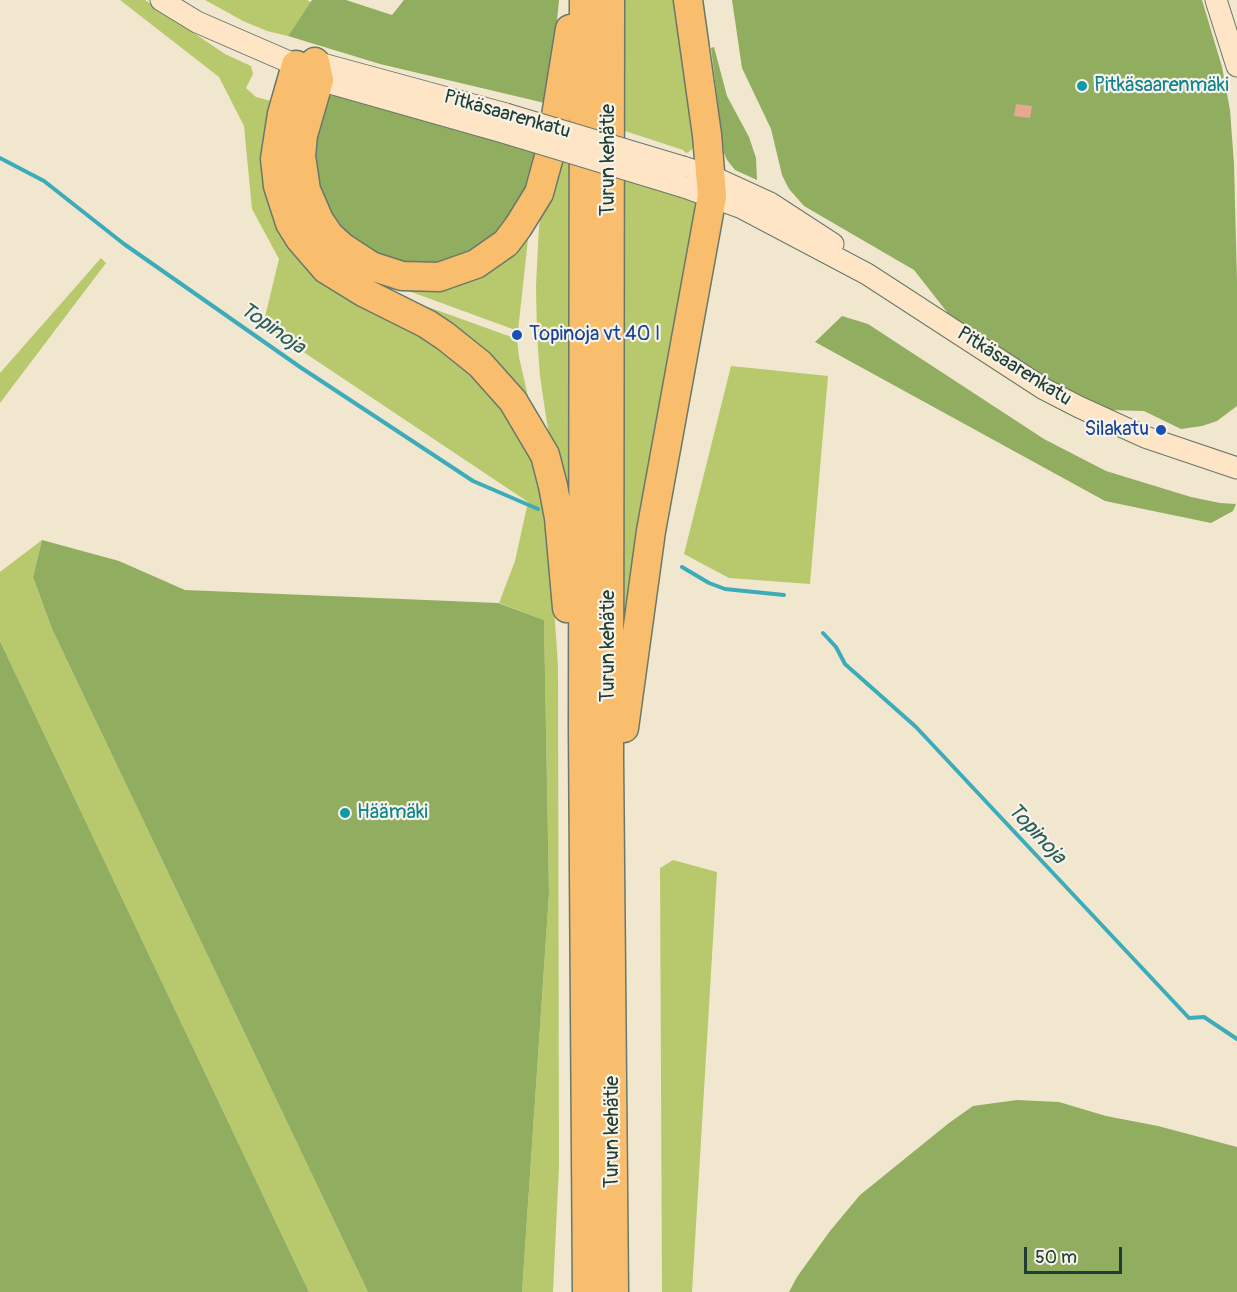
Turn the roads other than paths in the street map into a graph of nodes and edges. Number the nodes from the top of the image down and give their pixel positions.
1 (161, 0) edge
2 (574, 0) edge
3 (584, 0) edge
4 (610, 0) edge
5 (688, 0) edge
6 (1216, 0) edge
7 (1237, 66) edge
8 (310, 69) junction
9 (711, 186) junction
10 (1237, 468) edge
11 (583, 729) junction
12 (610, 849) junction
13 (587, 1292) edge
14 (614, 1292) edge

1 - 8 street, Pitkäsaarenkatu
2 - 8 highway
3 - 11 highway, Turun kehätie
4 - 12 highway, Turun kehätie
5 - 9 highway
6 - 7 street
8 - 9 street, Pitkäsaarenkatu, bridge
8 - 11 highway
9 - 10 street, Pitkäsaarenkatu
9 - 12 highway
11 - 13 highway, Turun kehätie
12 - 14 highway, Turun kehätie

